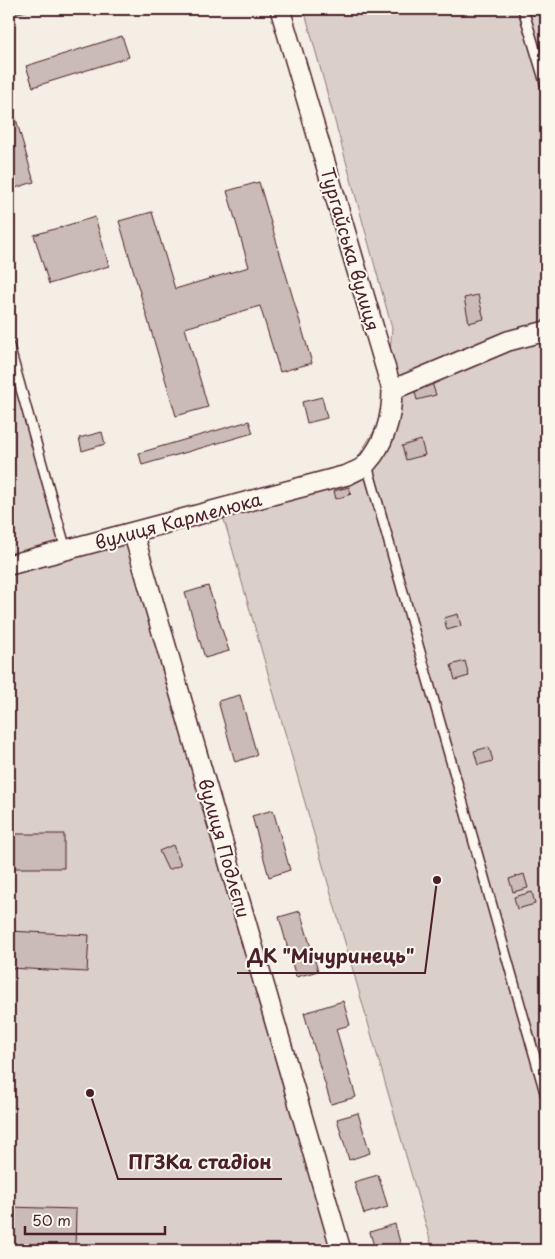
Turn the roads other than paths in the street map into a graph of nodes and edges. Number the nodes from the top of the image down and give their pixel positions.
1 (280, 9) edge
2 (523, 9) edge
3 (546, 86) edge
4 (546, 331) edge
5 (9, 346) edge
6 (392, 390) junction
7 (367, 465) junction
8 (133, 532) junction
9 (66, 550) junction
10 (9, 565) edge
11 (546, 1096) edge
12 (341, 1250) edge

1 - 6 street, Тургайська вулиця
2 - 3 lane
4 - 6 street
5 - 9 lane
6 - 7 street, Тургайська вулиця
7 - 8 street, вулиця Кармелюка
7 - 11 lane
8 - 9 street, вулиця Кармелюка
8 - 12 street, вулиця Подлєпи
9 - 10 street, вулиця Кармелюка

